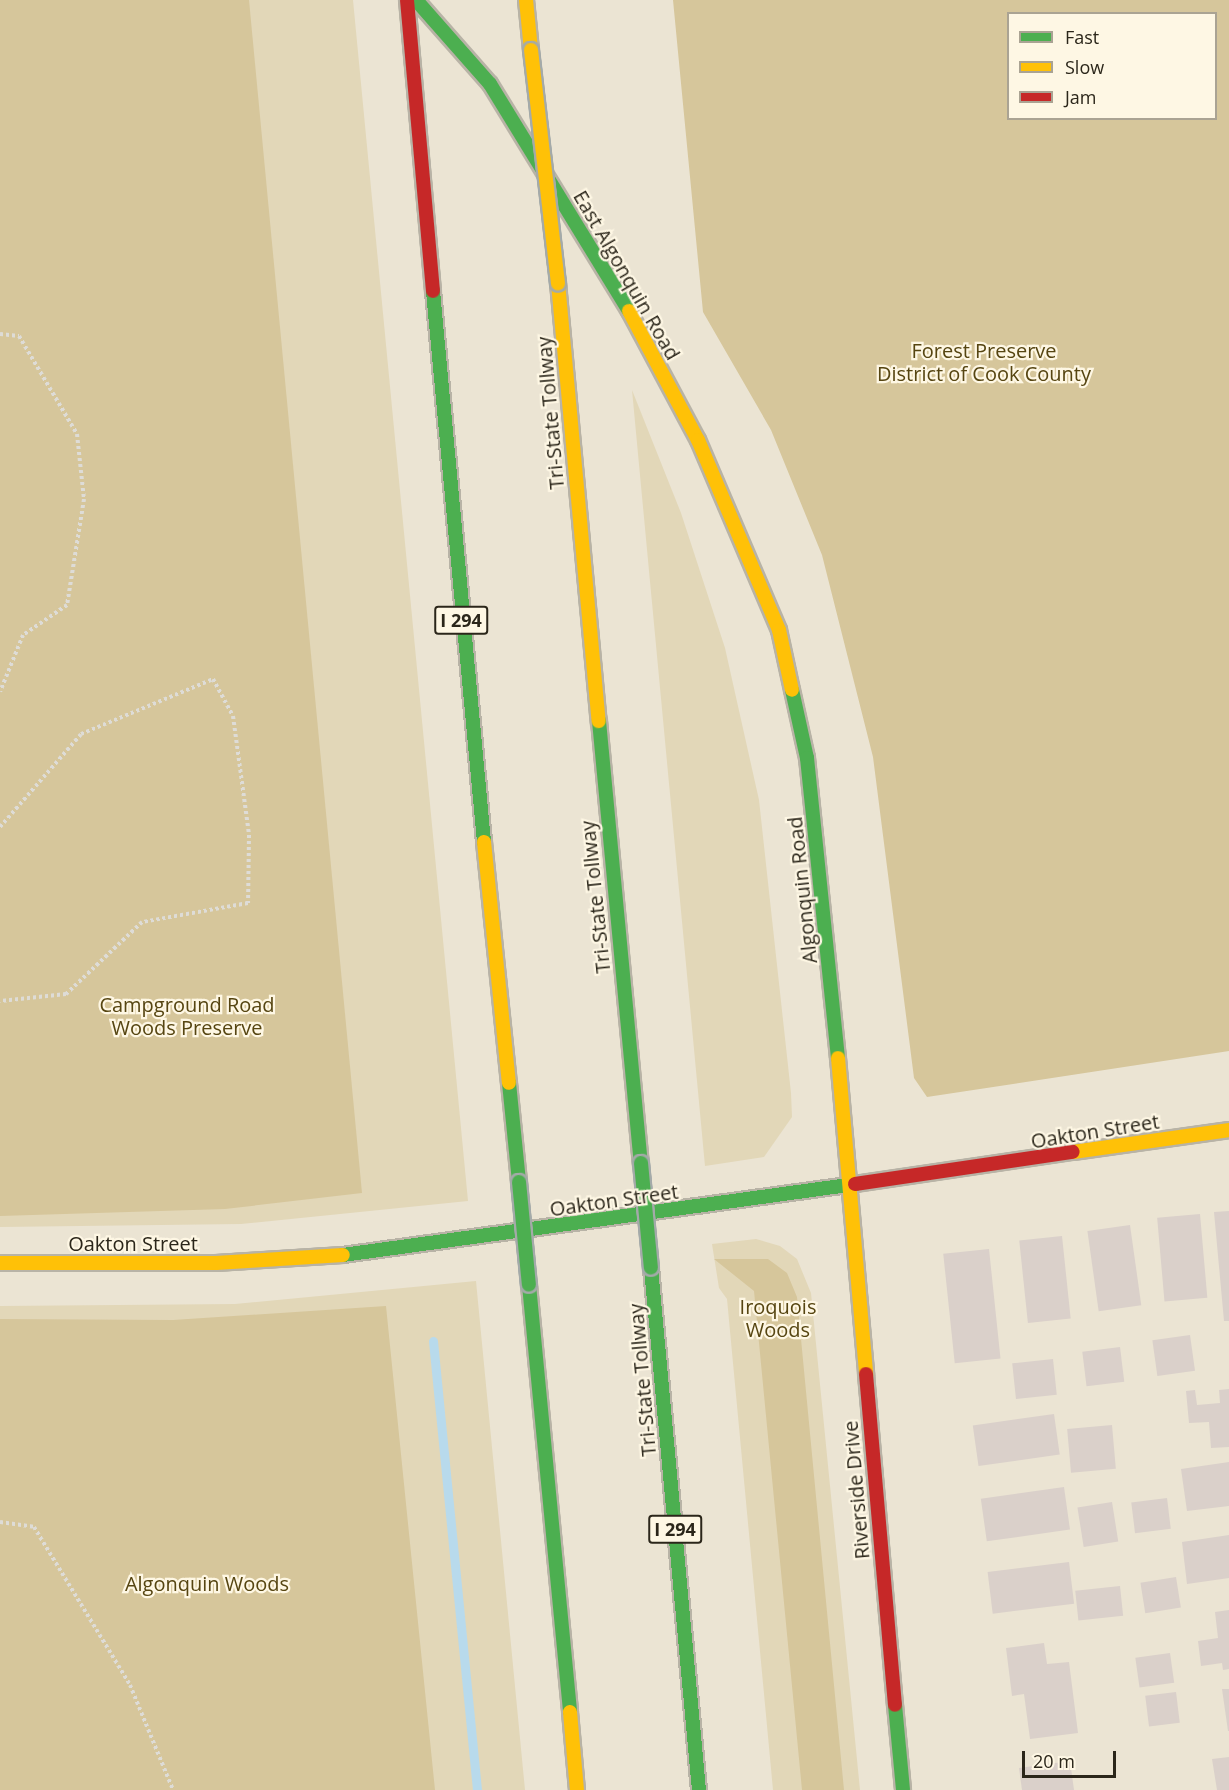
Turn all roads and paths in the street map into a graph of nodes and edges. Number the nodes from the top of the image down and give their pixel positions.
1 (407, 0) edge
2 (417, 0) edge
3 (526, 0) edge
4 (0, 334) edge
5 (766, 592) joint
6 (0, 692) edge
7 (0, 827) edge
8 (0, 1001) edge
9 (1229, 1130) edge
10 (852, 1187) junction
11 (0, 1263) edge
12 (0, 1522) edge
13 (173, 1790) edge
14 (577, 1790) edge
15 (699, 1790) edge
16 (903, 1790) edge

1 - 14 main road, I 294, bridge
2 - 5 main road, East Algonquin Road
3 - 15 main road, Tri-State Tollway / I 294, bridge
4 - 6 path
5 - 10 main road, Algonquin Road
7 - 8 path
9 - 10 main road, Oakton Street
10 - 11 main road, Oakton Street
10 - 16 main road, Riverside Drive
12 - 13 path

